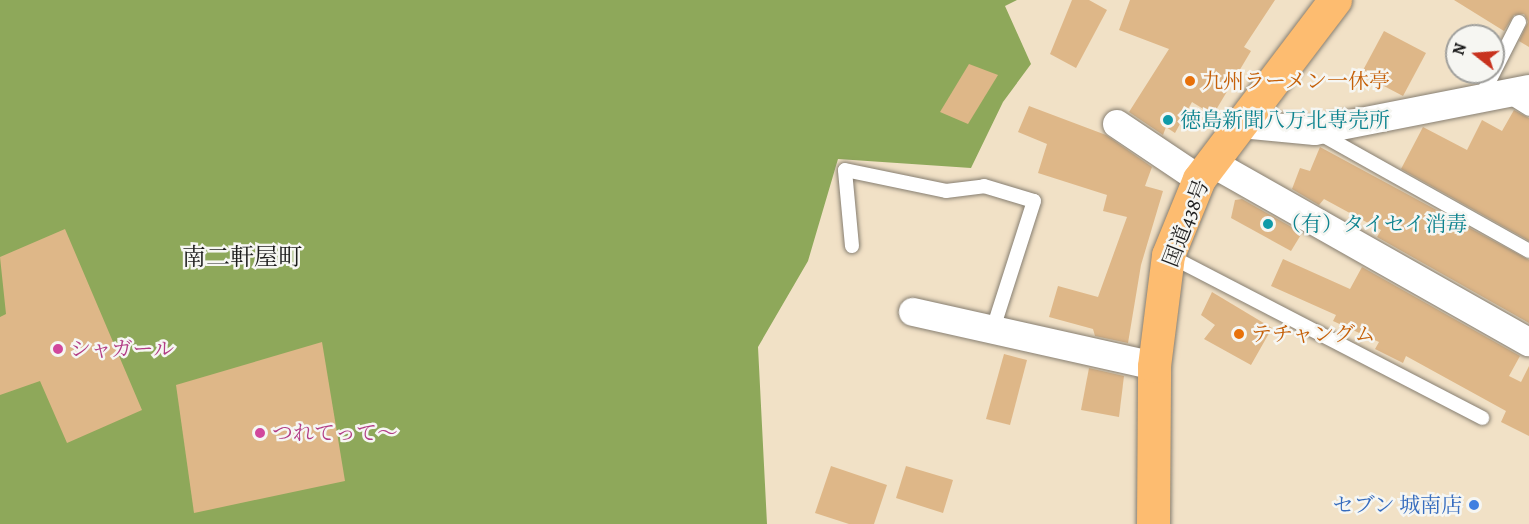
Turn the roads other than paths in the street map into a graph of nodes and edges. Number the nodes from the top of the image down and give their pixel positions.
1 (1335, 0) edge
2 (1519, 22) dead end
3 (1505, 94) edge
4 (1529, 109) edge
5 (1117, 124) dead end
6 (1241, 124) junction
7 (1315, 131) junction
8 (1206, 171) junction
9 (852, 246) dead end
10 (1529, 250) edge
11 (1168, 255) junction
12 (914, 312) dead end
13 (993, 329) junction
14 (1529, 342) edge
15 (1154, 366) junction
16 (1482, 418) dead end
17 (1153, 524) edge

1 - 6 highway, 国道438号
2 - 3 lane
3 - 4 lane
3 - 7 street
5 - 8 street
6 - 7 street
6 - 8 highway, 国道438号
7 - 10 lane
8 - 11 highway, 国道438号
8 - 14 street
9 - 13 lane
11 - 15 highway, 国道438号
11 - 16 lane
12 - 13 street
13 - 15 street
15 - 17 highway, 国道438号

